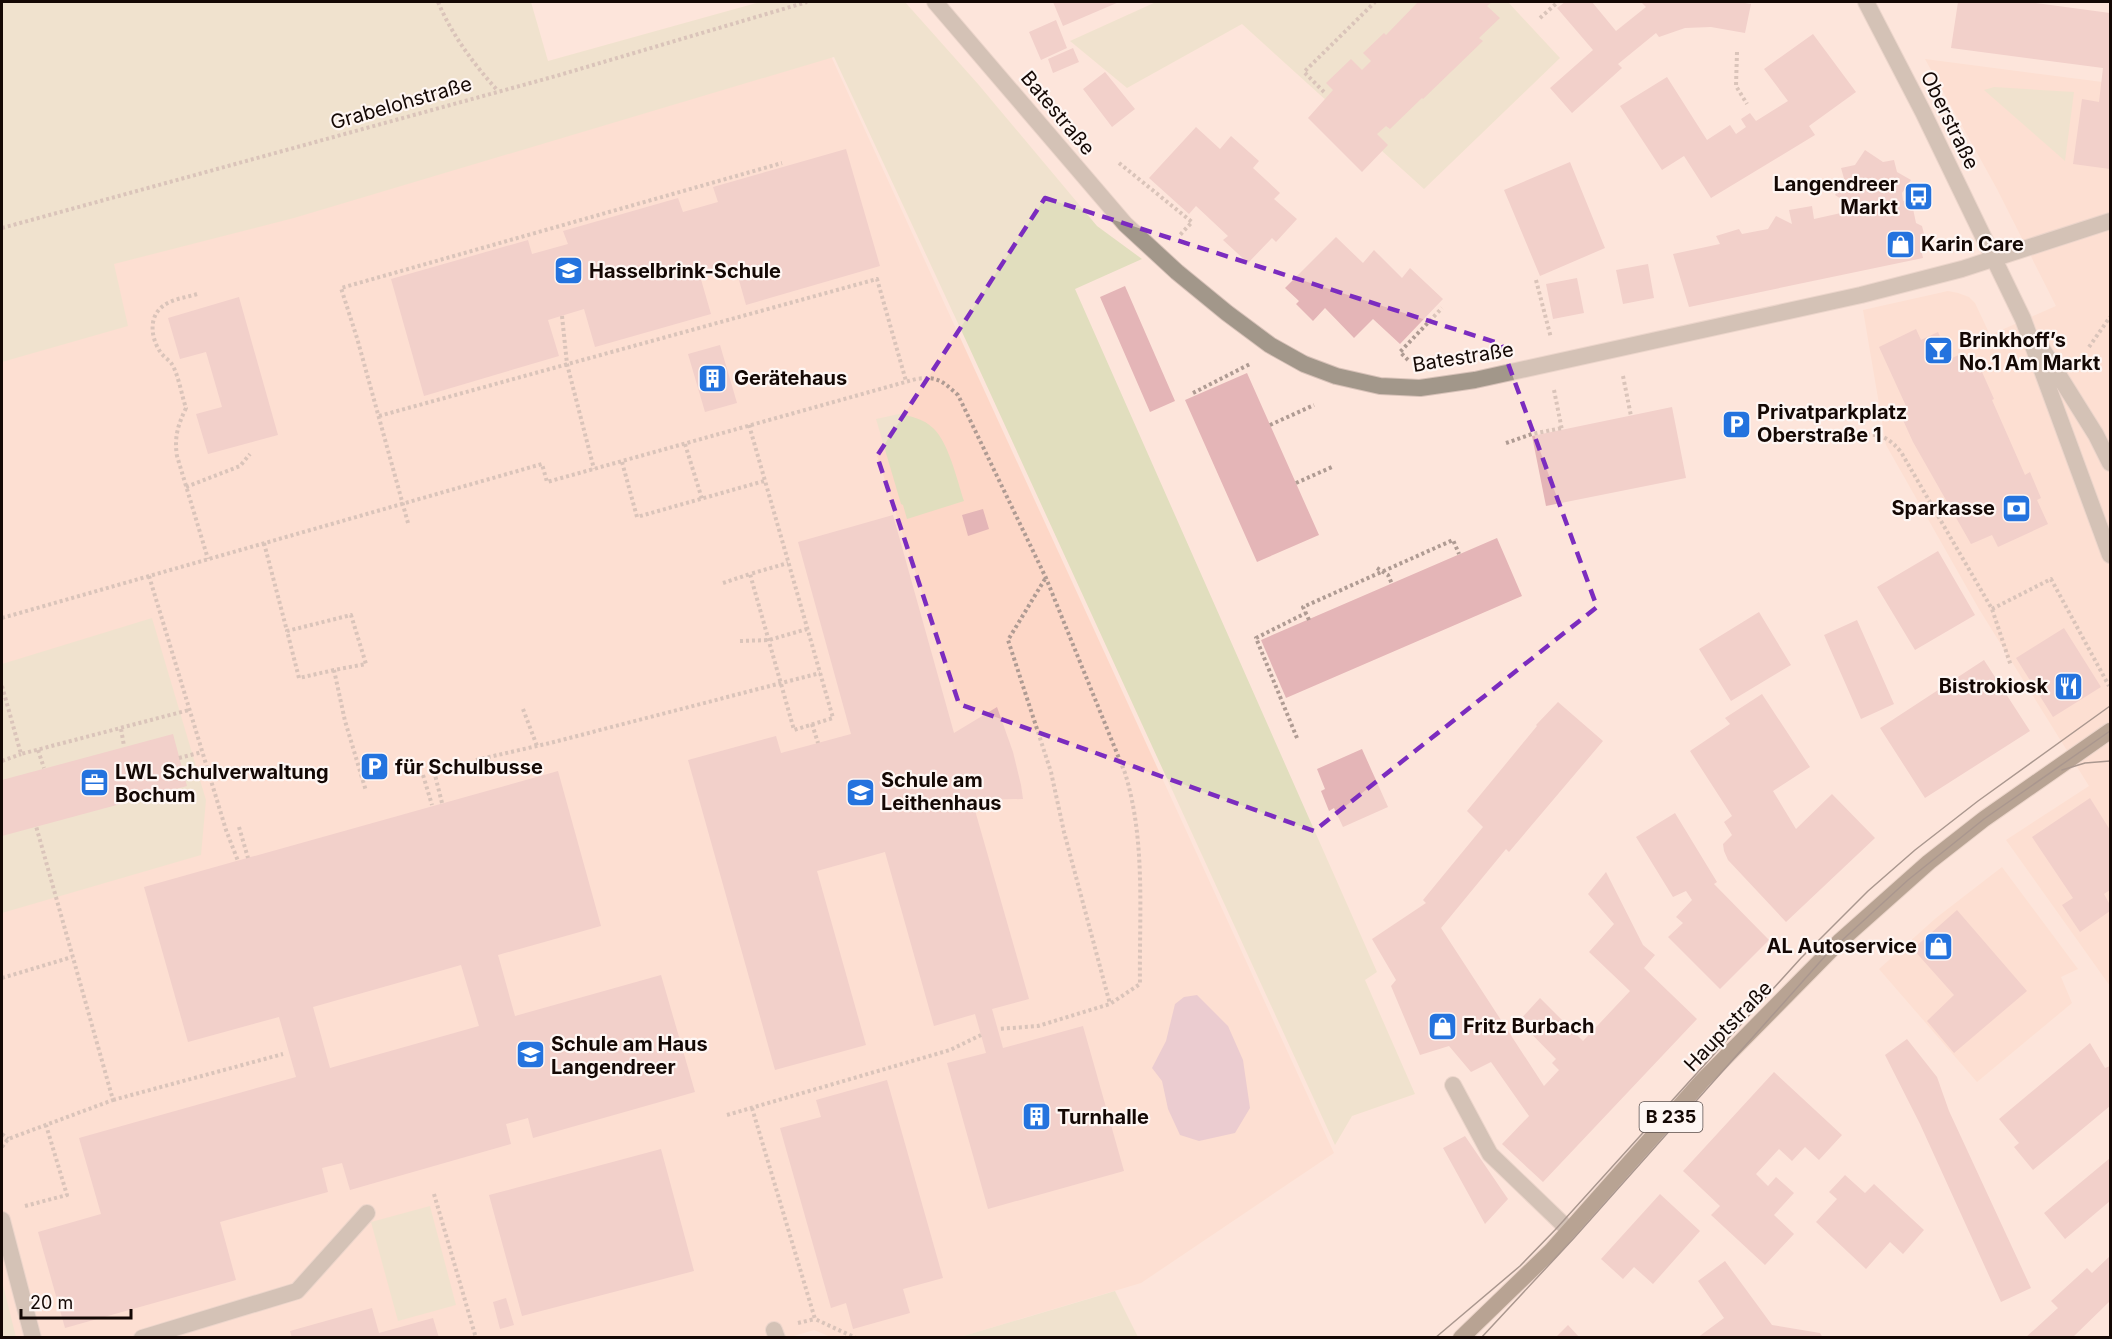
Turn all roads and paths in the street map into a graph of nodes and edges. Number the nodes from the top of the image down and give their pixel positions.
1 (438, 2) edge
2 (807, 2) edge
3 (935, 2) edge
4 (1375, 2) edge
5 (1558, 2) edge
6 (1866, 2) edge
7 (1540, 18) dead end
8 (1737, 52) dead end
9 (497, 90) junction
10 (1324, 92) dead end
11 (1747, 104) dead end
12 (782, 163) dead end
13 (1119, 163) dead end
14 (2110, 221) edge
15 (2, 228) edge
16 (1178, 237) dead end
17 (1995, 259) junction
18 (197, 294) dead end
19 (1442, 308) dead end
20 (562, 316) dead end
21 (2110, 317) edge
22 (2022, 319) junction
23 (1270, 345) junction
24 (2089, 347) dead end
25 (1617, 348) junction
26 (567, 364) junction
27 (906, 382) junction
28 (1420, 388) junction
29 (1193, 393) dead end
30 (1314, 405) dead end
31 (380, 416) junction
32 (1631, 416) dead end
33 (749, 425) junction
34 (1270, 425) dead end
35 (1562, 428) dead end
36 (1843, 438) dead end
37 (1506, 443) dead end
38 (685, 444) junction
39 (250, 454) dead end
40 (622, 462) junction
41 (2110, 463) edge
42 (1332, 467) dead end
43 (594, 469) junction
44 (764, 481) junction
45 (1296, 483) dead end
46 (186, 487) junction
47 (702, 499) junction
48 (403, 504) junction
49 (408, 523) dead end
50 (264, 543) junction
51 (1460, 554) dead end
52 (2110, 555) edge
53 (208, 559) junction
54 (788, 563) junction
55 (1377, 568) dead end
56 (1383, 572) junction
57 (750, 574) junction
58 (149, 576) junction
59 (1046, 578) junction
60 (723, 583) dead end
61 (1392, 584) dead end
62 (1992, 609) junction
63 (1306, 613) junction
64 (2, 618) edge
65 (1309, 620) dead end
66 (807, 629) junction
67 (287, 631) junction
68 (769, 640) junction
69 (740, 641) dead end
70 (2011, 666) dead end
71 (334, 670) junction
72 (820, 673) junction
73 (781, 683) junction
74 (2, 686) edge
75 (2109, 686) edge
76 (523, 709) dead end
77 (189, 710) junction
78 (812, 724) junction
79 (121, 729) junction
80 (2110, 731) edge
81 (1297, 738) dead end
82 (818, 743) dead end
83 (124, 746) dead end
84 (537, 747) junction
85 (38, 750) junction
86 (202, 752) junction
87 (21, 754) junction
88 (179, 758) dead end
89 (476, 760) dead end
90 (2, 761) edge
91 (44, 768) dead end
92 (434, 771) dead end
93 (423, 775) dead end
94 (366, 791) dead end
95 (442, 802) dead end
96 (432, 805) dead end
97 (36, 826) dead end
98 (239, 827) dead end
99 (248, 858) dead end
100 (238, 861) dead end
101 (72, 957) junction
102 (2, 978) edge
103 (1110, 1004) junction
104 (998, 1029) dead end
105 (981, 1035) dead end
106 (283, 1054) dead end
107 (1453, 1085) dead end
108 (113, 1100) junction
109 (752, 1108) junction
110 (727, 1115) dead end
111 (46, 1125) junction
112 (2, 1134) edge
113 (8, 1139) junction
114 (2, 1147) edge
115 (434, 1194) dead end
116 (23, 1207) dead end
117 (367, 1213) dead end
118 (2, 1220) edge
119 (1569, 1230) junction
120 (33, 1338) edge
121 (142, 1338) edge
122 (476, 1338) edge
123 (856, 1338) edge
124 (1461, 1338) edge

1 - 9 path
2 - 9 path, Grabelohstraße
3 - 23 street, Batestraße
4 - 10 path
5 - 7 path
6 - 17 street, Oberstraße
8 - 11 path
9 - 15 path, Grabelohstraße
12 - 31 path
13 - 16 path
14 - 17 street
17 - 22 street, Oberstraße
17 - 25 street, Batestraße
18 - 46 path
19 - 28 path
20 - 26 path
21 - 24 path
22 - 41 street, Oberstraße
22 - 52 street, Oberstraße
23 - 28 street, Batestraße
23 - 29 path
25 - 28 street, Batestraße
25 - 32 path
26 - 27 path
26 - 31 path
26 - 43 path
27 - 33 path
27 - 59 path
30 - 34 path
31 - 48 path
33 - 38 path
33 - 44 path
35 - 37 path
36 - 62 path
38 - 40 path
38 - 47 path
39 - 46 path
40 - 43 path
40 - 47 path
42 - 45 path
43 - 48 path
44 - 47 path
44 - 54 path
46 - 53 path
48 - 49 path
48 - 50 path
50 - 53 path
50 - 67 path
51 - 56 path
53 - 58 path
54 - 57 path
54 - 66 path
55 - 56 path
56 - 61 path
56 - 63 path
57 - 60 path
57 - 68 path
58 - 64 path
58 - 77 path
59 - 103 path
59 - 103 path
62 - 70 path
62 - 75 path
63 - 65 path
63 - 81 path
66 - 68 path
66 - 72 path
67 - 71 path
67 - 71 path
68 - 69 path
68 - 73 path
71 - 94 path
72 - 73 path
72 - 78 path
73 - 78 path
73 - 84 path
74 - 87 path
76 - 84 path
77 - 79 path
77 - 86 path
78 - 82 path
79 - 83 path
79 - 85 path
80 - 119 main road, Hauptstraße / B 235
84 - 89 path
85 - 87 path
85 - 91 path
86 - 88 path
86 - 100 path
87 - 90 path
92 - 95 path
93 - 96 path
97 - 101 path
98 - 99 path
101 - 102 path
101 - 108 path
103 - 104 path
105 - 109 path
106 - 108 path
107 - 119 street
108 - 111 path
109 - 110 path
109 - 123 path
111 - 113 path
111 - 116 path
112 - 113 path
113 - 114 path
115 - 122 path
117 - 121 street
118 - 120 street
119 - 124 main road, Hauptstraße / B 235

